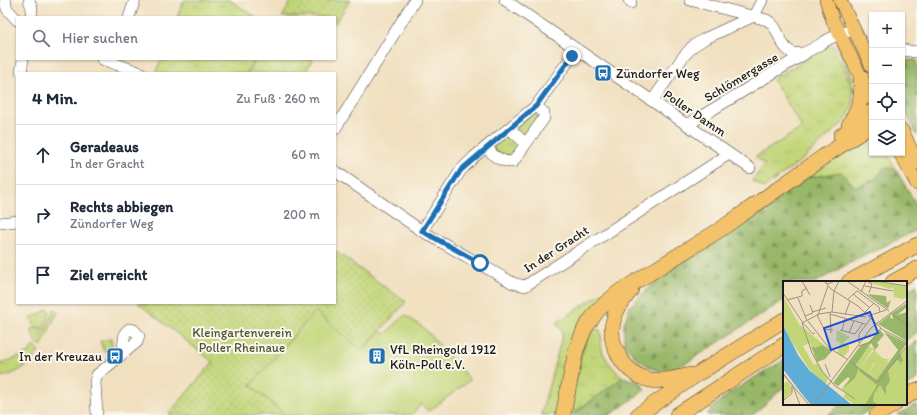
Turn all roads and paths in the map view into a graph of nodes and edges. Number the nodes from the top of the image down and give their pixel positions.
1 (29, 0) edge
2 (136, 0) edge
3 (415, 0) edge
4 (505, 0) edge
5 (690, 0) edge
6 (762, 0) edge
7 (826, 0) edge
8 (840, 0) edge
9 (4, 7) edge
10 (31, 16) edge
11 (129, 16) edge
12 (754, 16) junction
13 (16, 19) edge
14 (854, 29) junction
15 (840, 35) junction
16 (868, 47) edge
17 (576, 49) junction
18 (905, 50) edge
19 (809, 51) junction
20 (917, 52) edge
21 (22, 60) edge
22 (104, 60) edge
23 (114, 65) edge
24 (21, 72) edge
25 (138, 72) edge
26 (861, 77) junction
27 (869, 93) edge
28 (652, 101) junction
29 (536, 106) junction
30 (869, 115) edge
31 (687, 125) junction
32 (869, 126) edge
33 (336, 127) edge
34 (509, 128) junction
35 (844, 137) junction
36 (869, 137) edge
37 (905, 137) edge
38 (526, 144) junction
39 (487, 146) junction
40 (729, 154) junction
41 (902, 156) edge
42 (917, 163) edge
43 (750, 168) dead end
44 (336, 172) edge
45 (917, 184) edge
46 (16, 221) edge
47 (0, 223) edge
48 (422, 231) junction
49 (917, 245) edge
50 (917, 269) edge
51 (638, 281) junction
52 (851, 281) edge
53 (895, 281) edge
54 (783, 321) edge
55 (783, 346) edge
56 (122, 354) dead end
57 (699, 373) junction
58 (728, 381) junction
59 (917, 390) edge
60 (907, 396) edge
61 (893, 405) edge
62 (97, 415) edge
63 (563, 415) edge
64 (638, 415) edge
65 (677, 415) edge
66 (698, 415) edge
67 (877, 415) edge

1 - 10 street
2 - 11 street
3 - 33 street
4 - 17 street, Poller Damm
5 - 12 street
6 - 12 street
7 - 15 main road
8 - 14 main road
9 - 13 street
12 - 19 street
12 - 28 street
14 - 15 street, Schlömergasse
14 - 16 main road
15 - 19 street, Schlömergasse
15 - 26 main road
17 - 28 street, Poller Damm
17 - 29 street
18 - 20 street
19 - 31 street, Schlömergasse
21 - 24 street
22 - 23 street
23 - 25 street
26 - 27 main road
26 - 35 highway
28 - 31 street, Poller Damm
29 - 34 street
29 - 38 street
30 - 35 highway
31 - 40 street, Poller Damm
32 - 35 highway
34 - 38 street
34 - 39 street
35 - 36 highway
35 - 51 highway
37 - 42 main road
38 - 39 street
39 - 48 street
40 - 43 street, Poller Damm
40 - 48 street, In der Gracht
41 - 45 main road
44 - 48 street, In der Gracht
46 - 47 street
49 - 52 highway
50 - 53 highway
51 - 57 highway
51 - 63 highway
54 - 57 highway
55 - 58 highway
56 - 62 street
57 - 64 highway
58 - 65 highway
58 - 66 highway
59 - 60 highway
61 - 67 highway

